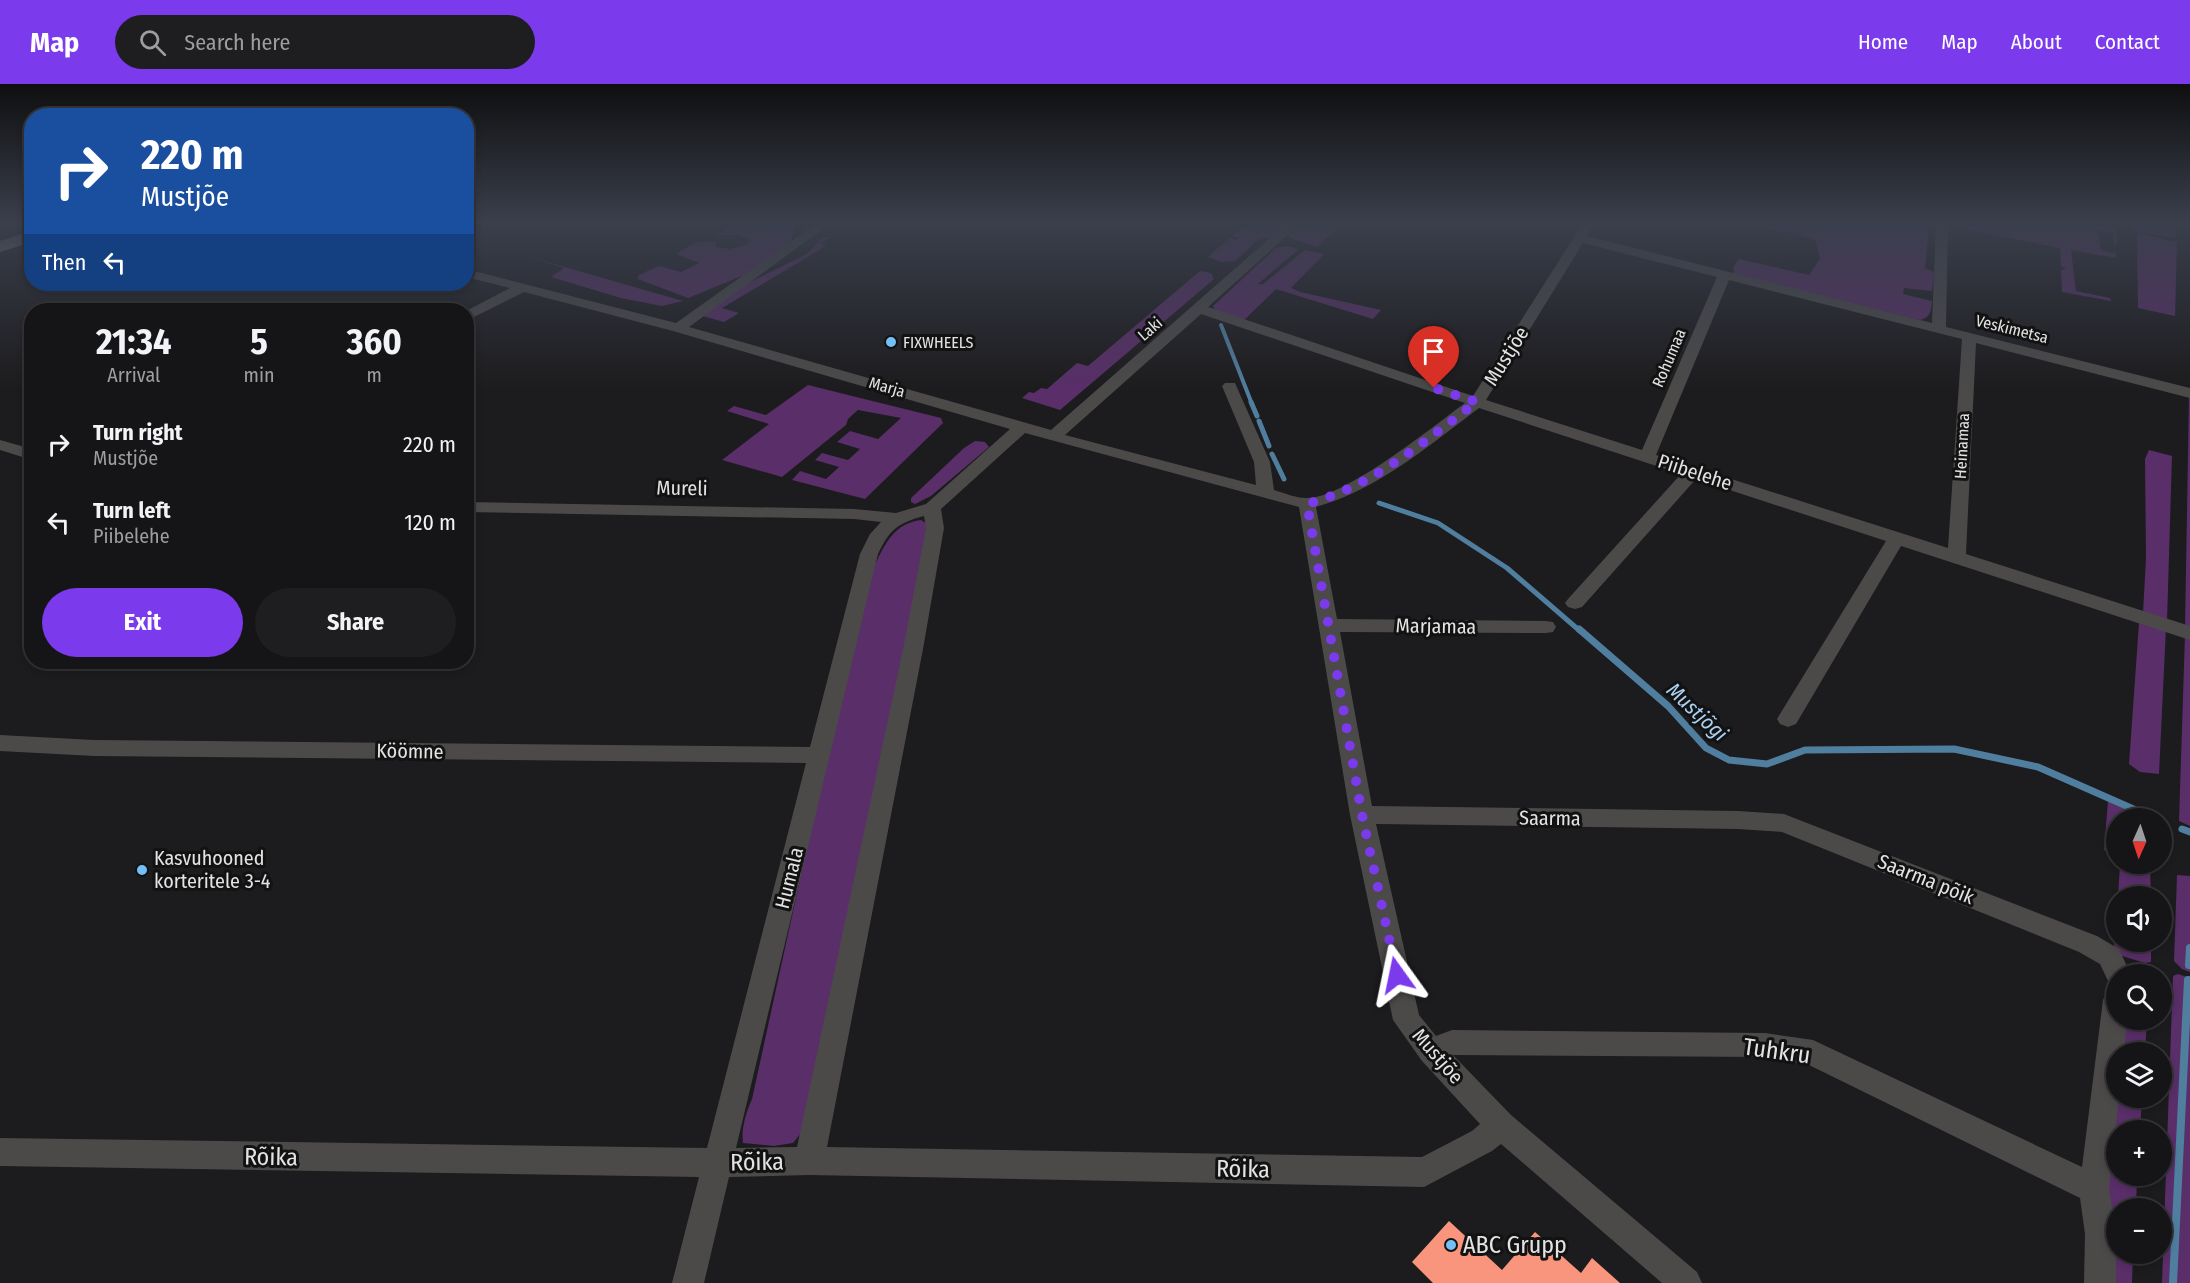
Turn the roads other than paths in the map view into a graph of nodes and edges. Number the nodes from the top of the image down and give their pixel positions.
1 (490, 279) edge
2 (747, 279) edge
3 (1233, 279) edge
4 (1554, 279) edge
5 (1723, 279) edge
6 (1744, 279) edge
7 (1940, 279) edge
8 (523, 287) junction
9 (1200, 309) junction
10 (474, 313) edge
11 (678, 328) junction
12 (1939, 329) junction
13 (1969, 336) junction
14 (1230, 386) dead end
15 (2190, 393) edge
16 (1477, 402) junction
17 (1023, 426) junction
18 (1054, 436) junction
19 (0, 445) edge
20 (24, 452) edge
21 (1647, 457) junction
22 (1692, 471) junction
23 (1266, 493) junction
24 (1307, 504) junction
25 (474, 507) edge
26 (932, 508) junction
27 (896, 518) junction
28 (1896, 539) junction
29 (1957, 556) junction
30 (1575, 603) dead end
31 (1327, 625) junction
32 (1546, 627) dead end
33 (2190, 633) edge
34 (1788, 719) dead end
35 (0, 743) edge
36 (819, 755) junction
37 (1362, 815) junction
38 (1738, 820) joint
39 (2112, 964) edge
40 (2113, 1030) edge
41 (1432, 1052) junction
42 (1502, 1125) junction
43 (0, 1152) edge
44 (809, 1161) junction
45 (720, 1163) junction
46 (2094, 1189) junction
47 (688, 1283) edge
48 (1686, 1283) edge
49 (2100, 1283) edge

1 - 8 street, Marja
2 - 11 street
3 - 9 street, Laki
4 - 16 street, Mustjõe
5 - 21 street, Rohumaa
6 - 12 street, Veskimetsa
7 - 12 street
8 - 10 street
8 - 11 street, Marja
9 - 16 street, Piibelehe
9 - 18 street, Laki
11 - 17 street, Marja
12 - 13 street, Veskimetsa
13 - 15 street, Veskimetsa
13 - 29 street, Heinamaa
14 - 23 street
16 - 21 street, Piibelehe
16 - 24 street, Mustjõe
17 - 18 street, Marja
17 - 26 street
18 - 23 street, Marja
19 - 20 street
21 - 22 street, Piibelehe
22 - 28 street, Piibelehe
22 - 30 street
23 - 24 street, Marja
24 - 31 street, Mustjõe
25 - 27 street, Mureli
26 - 27 street
26 - 44 street
27 - 36 street, Humala
28 - 29 street, Piibelehe
28 - 34 street
29 - 33 street, Piibelehe
31 - 32 street, Marjamaa
31 - 37 street, Mustjõe
35 - 36 street, Köömne
36 - 45 street, Humala
37 - 38 street, Saarma
37 - 41 street, Mustjõe
38 - 39 street, Saarma põik
40 - 46 street
41 - 42 street, Mustjõe
41 - 46 street, Tuhkru
42 - 44 street, Rõika
42 - 48 street, Mustjõe
43 - 45 street, Rõika
44 - 45 street, Rõika
45 - 47 street, Humala
46 - 49 street

